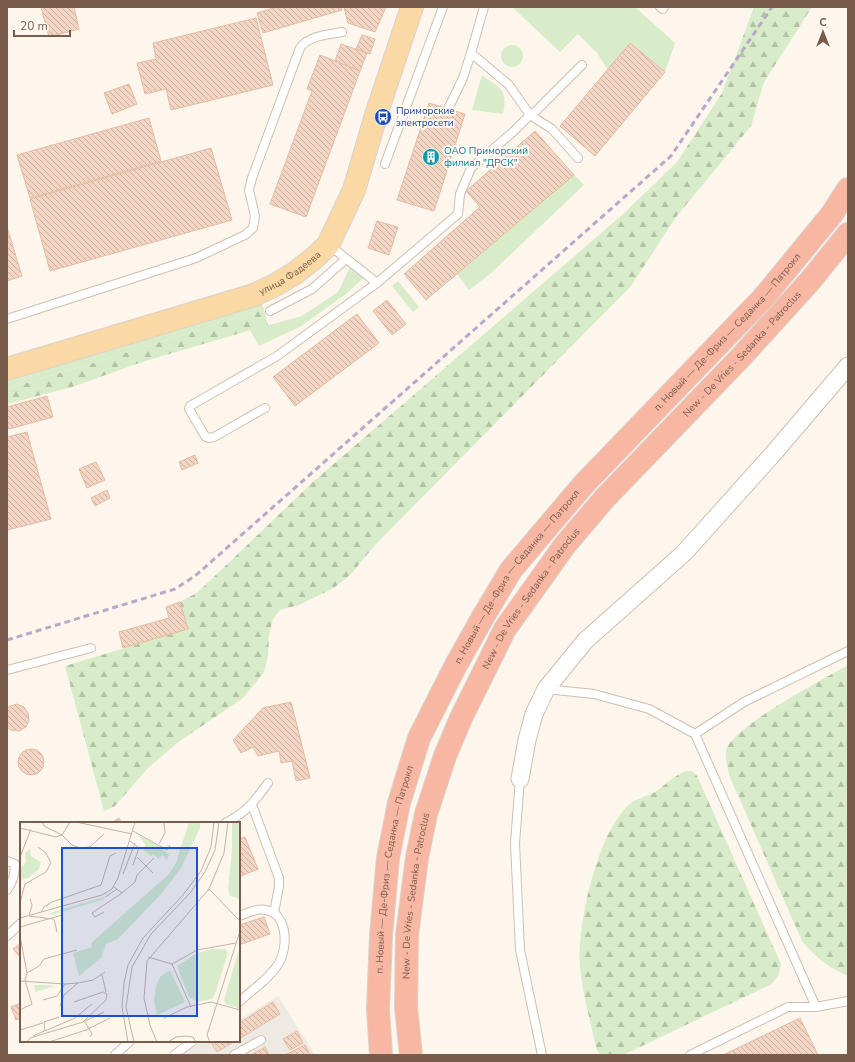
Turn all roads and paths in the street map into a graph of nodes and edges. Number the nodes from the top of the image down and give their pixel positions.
1 (412, 7) edge
2 (443, 7) edge
3 (484, 7) edge
4 (660, 7) edge
5 (664, 7) edge
6 (342, 32) dead end
7 (471, 53) junction
8 (582, 65) dead end
9 (448, 109) dead end
10 (530, 115) junction
11 (578, 158) dead end
12 (385, 164) dead end
13 (848, 189) edge
14 (848, 234) edge
15 (328, 245) junction
16 (346, 259) junction
17 (377, 283) junction
18 (270, 311) dead end
19 (7, 318) edge
20 (848, 366) edge
21 (7, 369) edge
22 (265, 408) dead end
23 (91, 648) dead end
24 (848, 651) edge
25 (7, 670) edge
26 (546, 689) junction
27 (695, 734) junction
28 (520, 779) joint
29 (268, 783) dead end
30 (252, 805) junction
31 (227, 822) edge
32 (14, 863) edge
33 (7, 890) edge
34 (274, 913) junction
35 (240, 916) edge
36 (20, 924) edge
37 (7, 936) edge
38 (240, 1001) edge
39 (848, 1001) edge
40 (816, 1007) junction
41 (261, 1040) dead end
42 (129, 1042) edge
43 (192, 1042) edge
44 (115, 1055) edge
45 (174, 1055) edge
46 (234, 1055) edge
47 (381, 1055) edge
48 (410, 1055) edge
49 (542, 1055) edge
50 (690, 1055) edge

1 - 15 main road, улица Фадеева
2 - 12 lane
3 - 7 lane
4 - 5 lane
6 - 19 lane
7 - 9 lane
7 - 10 lane
8 - 10 lane
10 - 11 lane
10 - 17 lane
13 - 47 highway, п. Новый — Де-Фриз — Седанка — Патрокл
14 - 48 highway, New - De Vries - Sedanka - Patroclus
15 - 16 lane
15 - 21 main road, улица Фадеева
16 - 17 lane
16 - 18 lane
17 - 22 lane
20 - 26 street
23 - 25 lane
24 - 27 lane
26 - 27 lane
26 - 28 street
27 - 40 lane
28 - 49 lane
29 - 30 lane
30 - 31 lane
30 - 34 lane
32 - 33 lane
34 - 35 lane
34 - 38 lane
36 - 37 lane
39 - 40 lane
40 - 50 lane
41 - 46 lane
42 - 44 lane
43 - 45 lane

